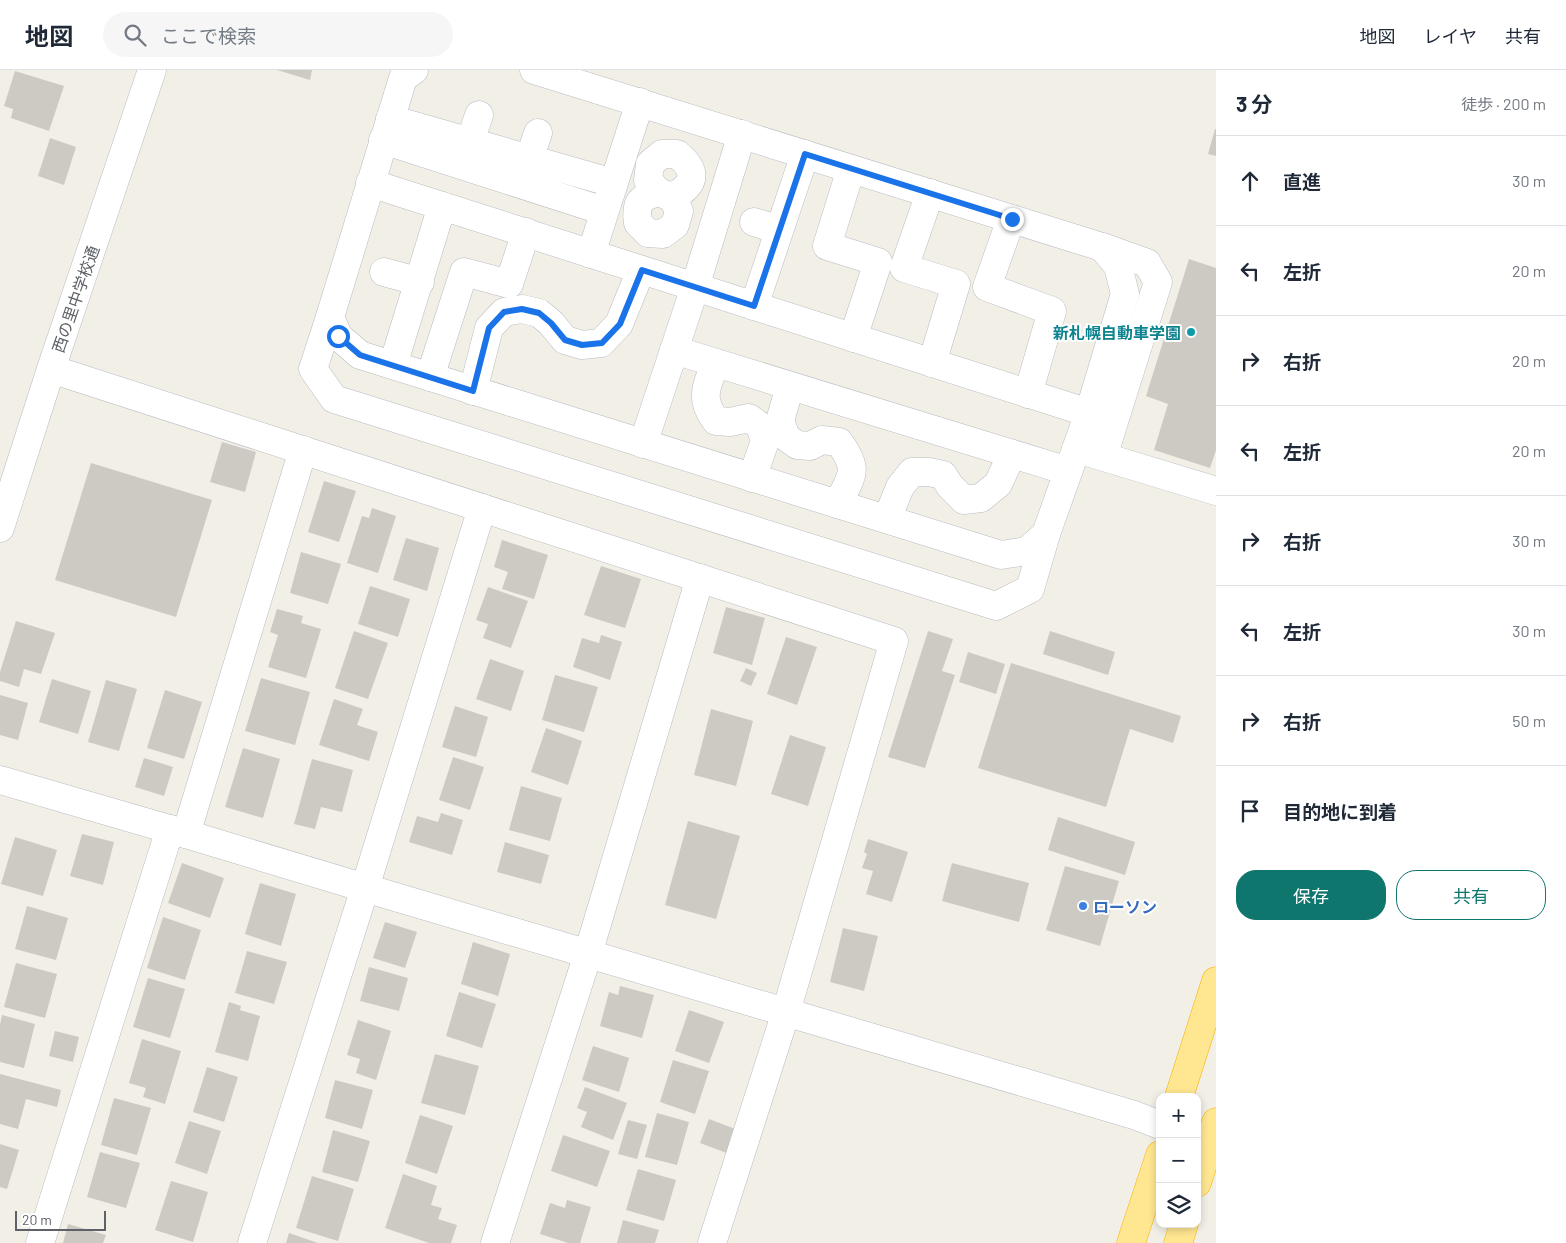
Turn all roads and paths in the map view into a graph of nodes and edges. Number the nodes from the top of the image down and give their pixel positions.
1 (152, 70) edge
2 (414, 70) edge
3 (534, 70) edge
4 (640, 102) junction
5 (479, 115) dead end
6 (689, 118) junction
7 (387, 129) junction
8 (538, 133) dead end
9 (742, 134) junction
10 (470, 142) junction
11 (805, 154) junction
12 (529, 159) junction
13 (851, 168) junction
14 (370, 183) junction
15 (930, 193) junction
16 (665, 194) junction
17 (609, 197) junction
18 (442, 206) junction
19 (636, 208) junction
20 (1012, 219) junction
21 (526, 232) junction
22 (1102, 247) junction
23 (590, 254) junction
24 (642, 270) junction
25 (384, 272) dead end
26 (420, 282) junction
27 (695, 287) junction
28 (754, 306) junction
29 (330, 317) junction
30 (853, 338) junction
31 (674, 350) junction
32 (716, 363) junction
33 (932, 363) junction
34 (393, 365) junction
35 (52, 369) junction
36 (430, 377) junction
37 (790, 386) junction
38 (473, 391) junction
39 (1028, 394) junction
40 (1089, 413) junction
41 (643, 444) junction
42 (303, 450) junction
43 (1012, 454) junction
44 (1072, 460) junction
45 (752, 478) junction
46 (1216, 491) edge
47 (838, 504) junction
48 (482, 508) junction
49 (887, 519) junction
50 (0, 526) edge
51 (1046, 534) junction
52 (700, 578) junction
53 (0, 780) edge
54 (178, 831) junction
55 (366, 888) junction
56 (588, 954) junction
57 (1216, 981) edge
58 (786, 1012) junction
59 (1180, 1093) edge
60 (1156, 1123) edge
61 (1210, 1135) edge
62 (1156, 1167) edge
63 (1201, 1168) edge
64 (1183, 1228) edge
65 (40, 1243) edge
66 (252, 1243) edge
67 (495, 1243) edge
68 (712, 1243) edge
69 (1131, 1243) edge
70 (1178, 1243) edge

1 - 35 street, 西の里中学校通
2 - 7 street
3 - 4 street
4 - 6 street
4 - 17 street
5 - 10 street
6 - 9 street
6 - 16 street
7 - 10 street
7 - 14 street
7 - 17 street
8 - 12 street
9 - 11 street
9 - 27 street
10 - 12 street
11 - 13 street
11 - 28 street
12 - 17 street
13 - 15 street
13 - 30 street
14 - 18 street
14 - 29 street
15 - 20 street
15 - 33 street
16 - 19 street
16 - 19 street
17 - 19 street
17 - 23 street
18 - 21 street
18 - 26 street
20 - 22 street
20 - 39 street
21 - 23 street
21 - 36 street
22 - 40 street
22 - 44 street
23 - 24 street
24 - 27 street
24 - 38 street
25 - 26 street
26 - 34 street
27 - 28 street
27 - 31 street
28 - 30 street
29 - 34 street
29 - 51 street
30 - 33 street
31 - 32 street
31 - 41 street
32 - 37 street
32 - 45 street
33 - 39 street
34 - 36 street
35 - 42 street
35 - 50 street, 西の里中学校通
36 - 38 street
37 - 43 street
37 - 47 street
38 - 41 street
39 - 40 street
40 - 44 street
41 - 45 street
42 - 48 street
42 - 54 street
43 - 44 street
43 - 49 street
44 - 46 street
44 - 51 street
45 - 47 street
47 - 49 street
48 - 52 street
48 - 55 street
49 - 51 street
52 - 56 street
52 - 58 street
53 - 54 street
54 - 55 street
54 - 65 street
55 - 56 street
55 - 66 street
56 - 58 street
56 - 67 street
57 - 59 highway
58 - 60 street
58 - 68 street
61 - 63 highway
62 - 69 highway
64 - 70 highway

